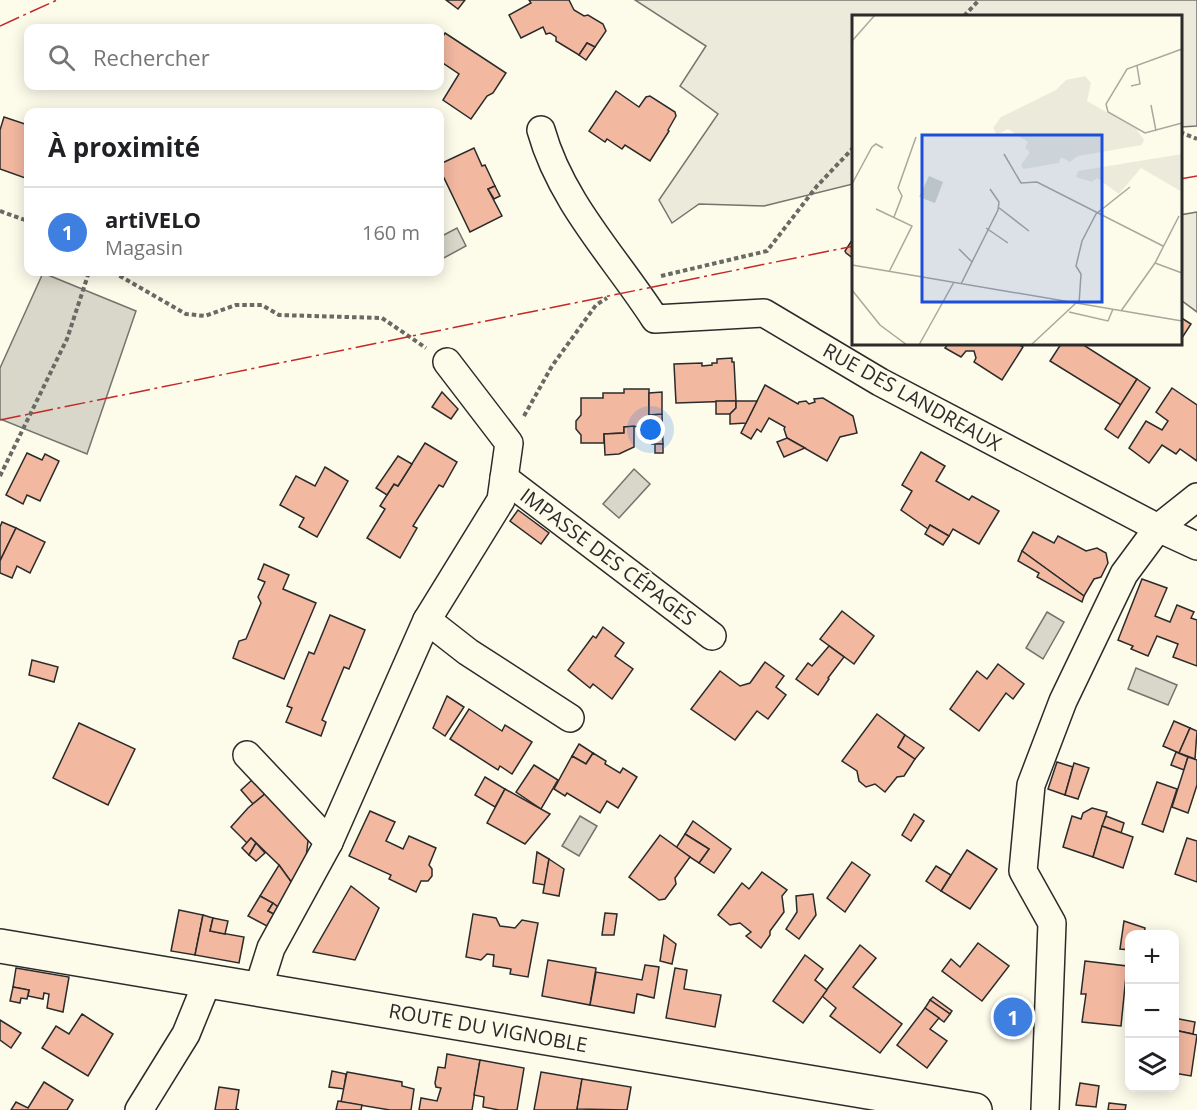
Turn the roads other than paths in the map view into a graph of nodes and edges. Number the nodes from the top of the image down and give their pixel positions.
1 (541, 130) dead end
2 (447, 362) road end
3 (504, 478) junction
4 (1197, 497) edge
5 (1158, 528) junction
6 (1197, 546) edge
7 (427, 620) junction
8 (712, 636) dead end
9 (570, 717) dead end
10 (247, 755) dead end
11 (330, 842) junction
12 (0, 946) edge
13 (208, 980) junction
14 (258, 989) junction
15 (139, 1110) edge
16 (975, 1110) edge
17 (1046, 1110) edge

1 - 5 street, RUE DES LANDREAUX
2 - 3 street, IMPASSE DES CÉPAGES
3 - 7 street, IMPASSE DES CÉPAGES
3 - 8 street, IMPASSE DES CÉPAGES
4 - 5 street
5 - 6 street, RUE DES LANDREAUX
5 - 17 street
7 - 9 street
7 - 11 street, IMPASSE DES CÉPAGES
10 - 11 street
11 - 14 street, IMPASSE DES CÉPAGES
12 - 13 street, ROUTE DU VIGNOBLE
13 - 14 street, ROUTE DU VIGNOBLE
13 - 15 street
14 - 16 street, ROUTE DU VIGNOBLE

